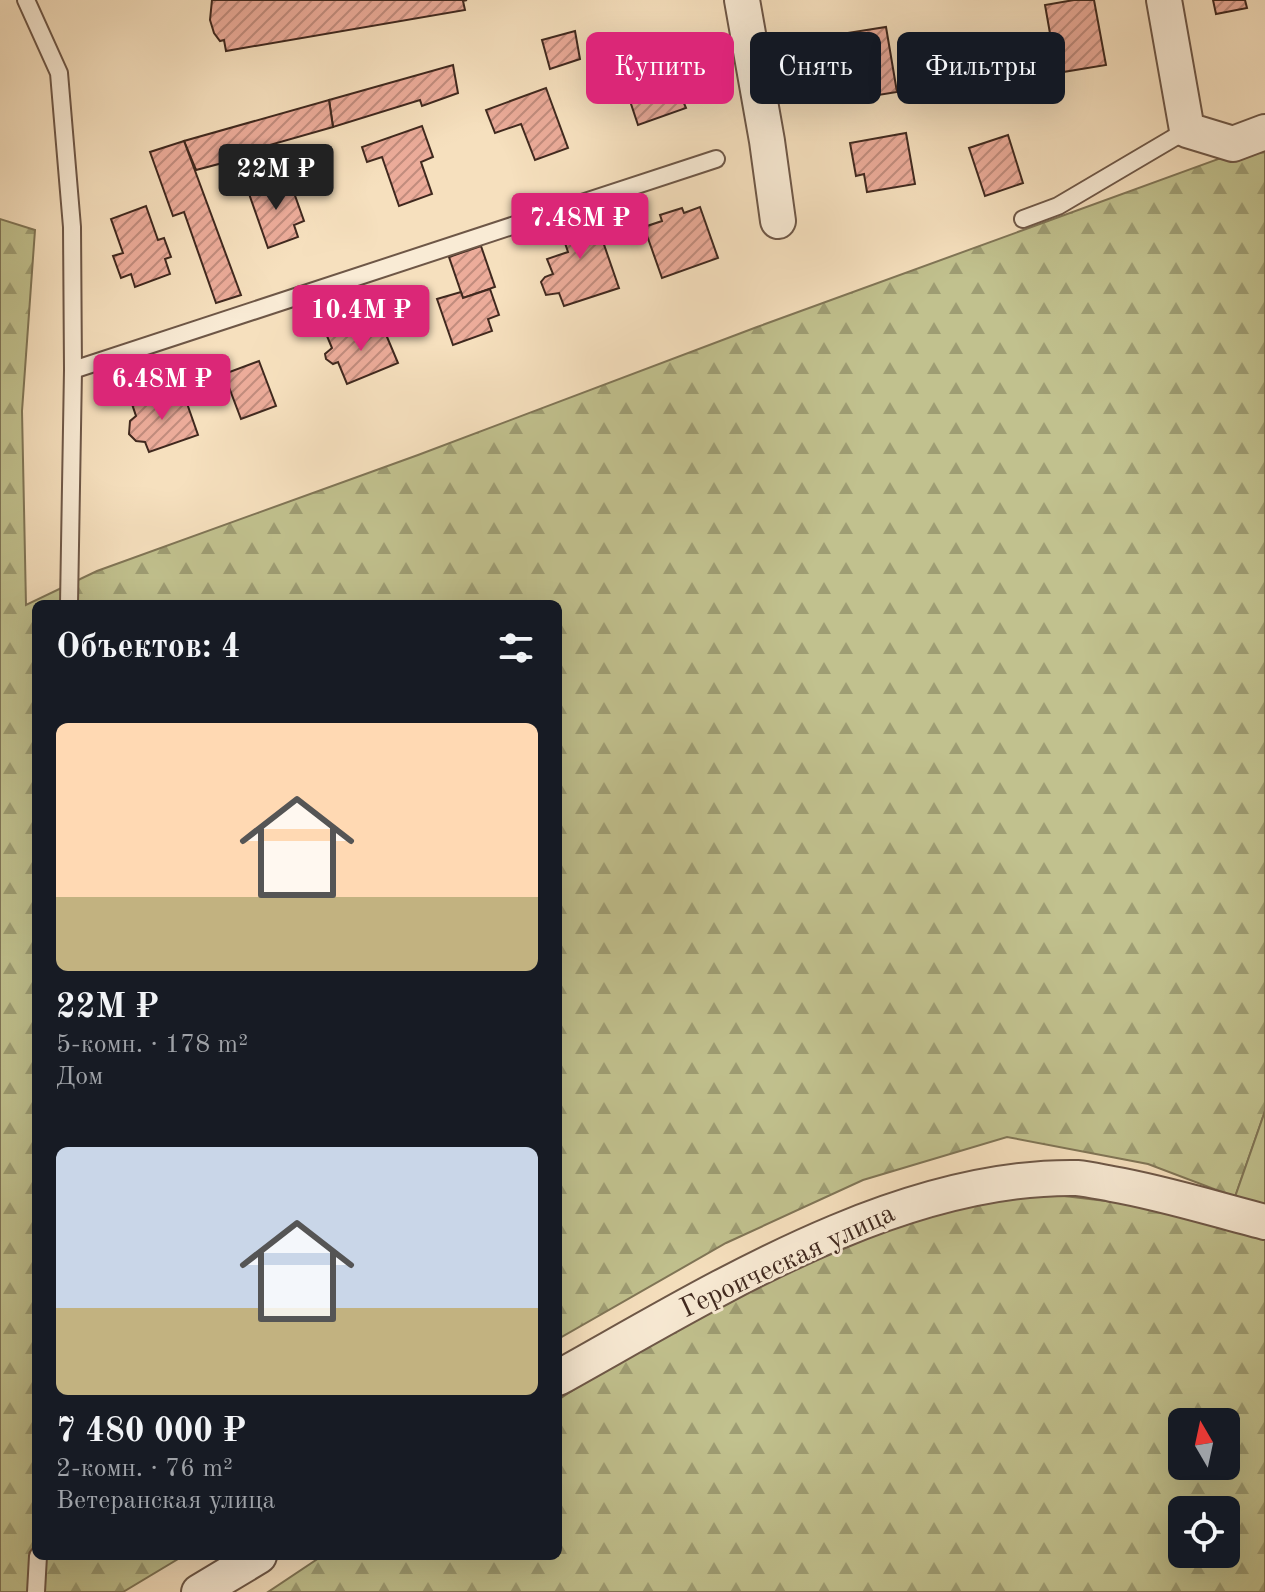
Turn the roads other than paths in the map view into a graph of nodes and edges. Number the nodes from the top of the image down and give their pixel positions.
1 (26, 0) edge
2 (742, 0) edge
3 (1164, 0) edge
4 (1187, 130) junction
5 (1265, 132) edge
6 (716, 159) dead end
7 (1023, 219) dead end
8 (778, 221) dead end
9 (73, 370) junction
10 (69, 600) edge
11 (1265, 1222) edge
12 (562, 1376) edge
13 (38, 1560) edge
14 (252, 1560) edge
15 (36, 1592) edge
16 (199, 1592) edge

1 - 9 lane
2 - 8 street
3 - 4 street
4 - 5 street
4 - 7 lane
6 - 9 lane
9 - 10 lane
11 - 12 street, Героическая улица
13 - 15 lane
14 - 16 street

